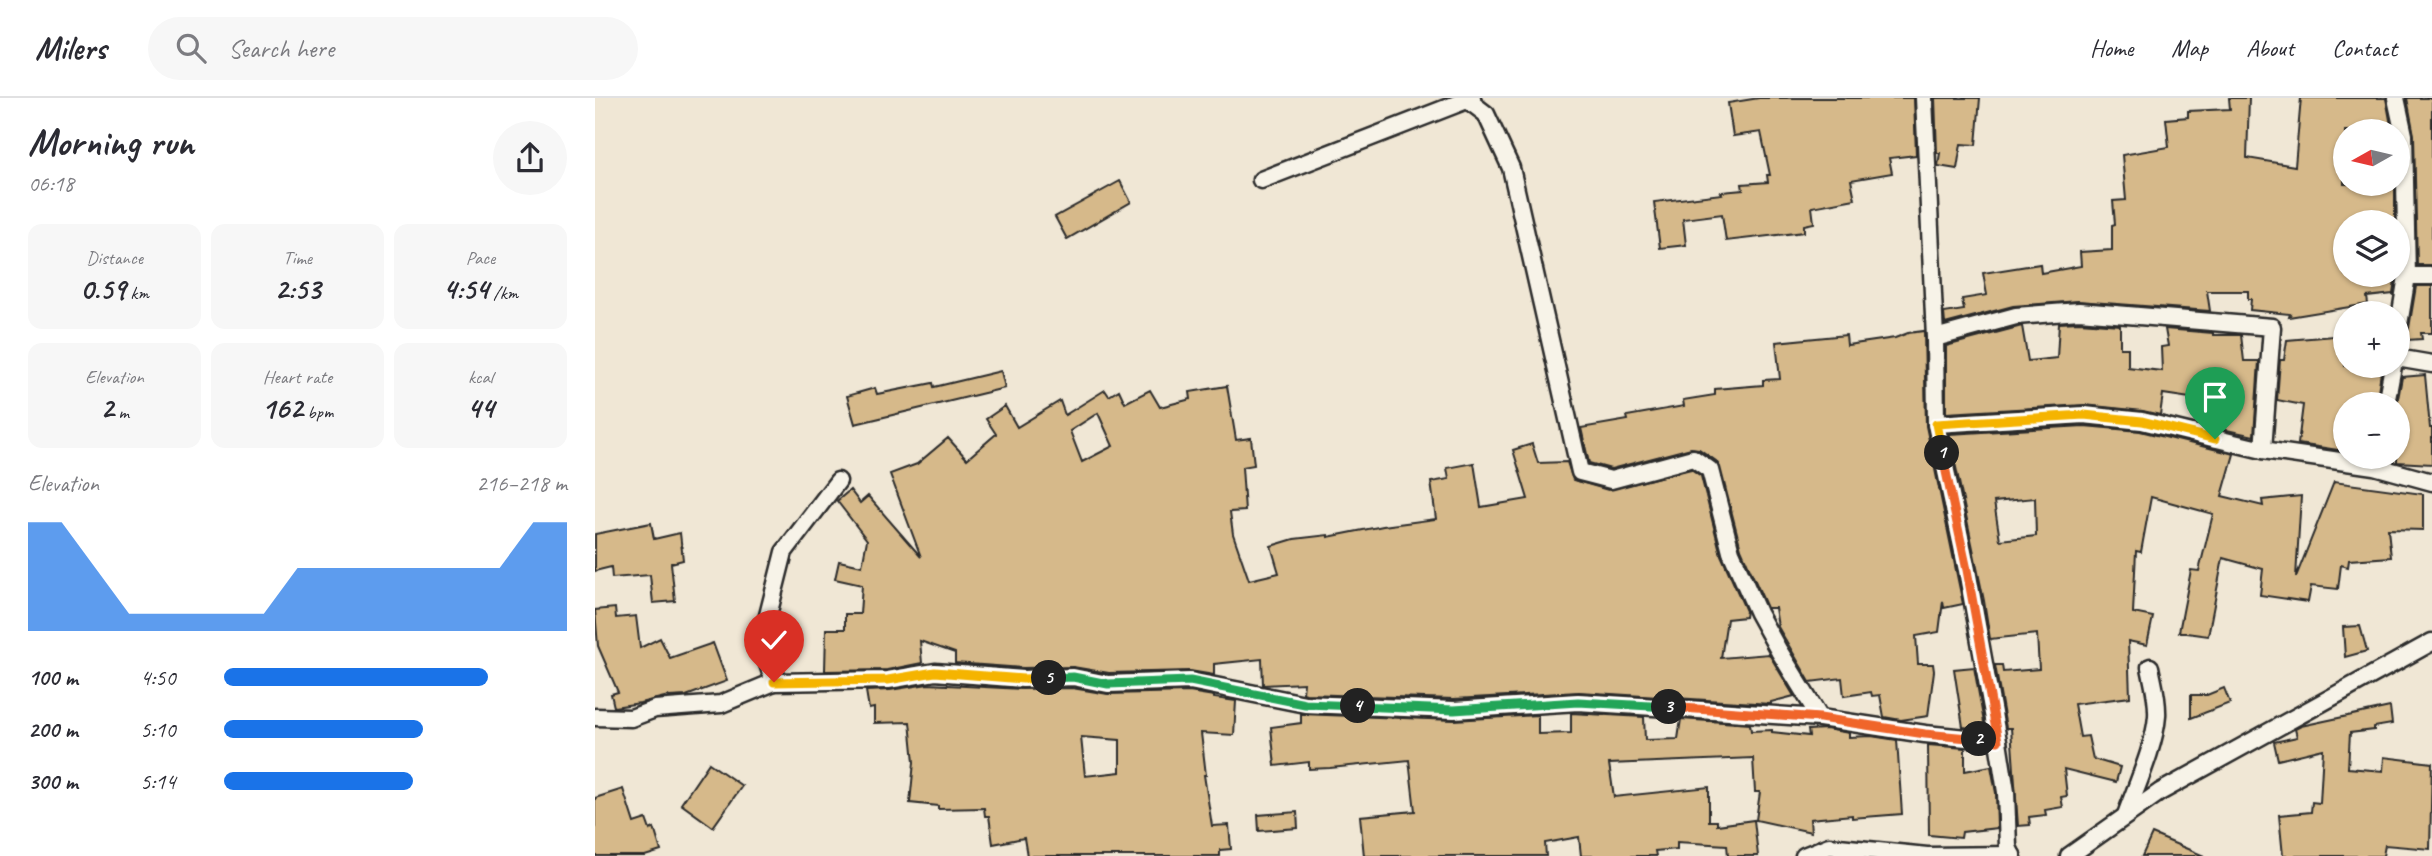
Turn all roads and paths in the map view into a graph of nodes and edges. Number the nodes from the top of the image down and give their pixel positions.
1 (1924, 98) edge
2 (2396, 98) edge
3 (1468, 99) edge
4 (1261, 180) dead end
5 (2406, 210) edge
6 (2410, 276) edge
7 (2432, 276) edge
8 (1935, 338) junction
9 (2410, 360) edge
10 (2432, 364) edge
11 (1936, 424) junction
12 (2263, 450) junction
13 (2333, 457) edge
14 (2397, 469) edge
15 (838, 481) dead end
16 (2432, 482) edge
17 (2432, 642) edge
18 (2150, 667) dead end
19 (774, 682) junction
20 (595, 717) edge
21 (1820, 718) junction
22 (1998, 741) junction
23 (2126, 816) junction
24 (1804, 856) edge
25 (2012, 856) edge
26 (2069, 856) edge

1 - 8 street
2 - 5 street
3 - 4 street
3 - 21 street
6 - 7 street
8 - 11 street
8 - 12 street
9 - 10 street
11 - 12 street
11 - 22 street
12 - 13 street
14 - 16 street
15 - 19 street
17 - 23 street
18 - 23 street
19 - 20 street
19 - 21 street
21 - 22 street
22 - 25 street
23 - 26 street
24 - 25 street

